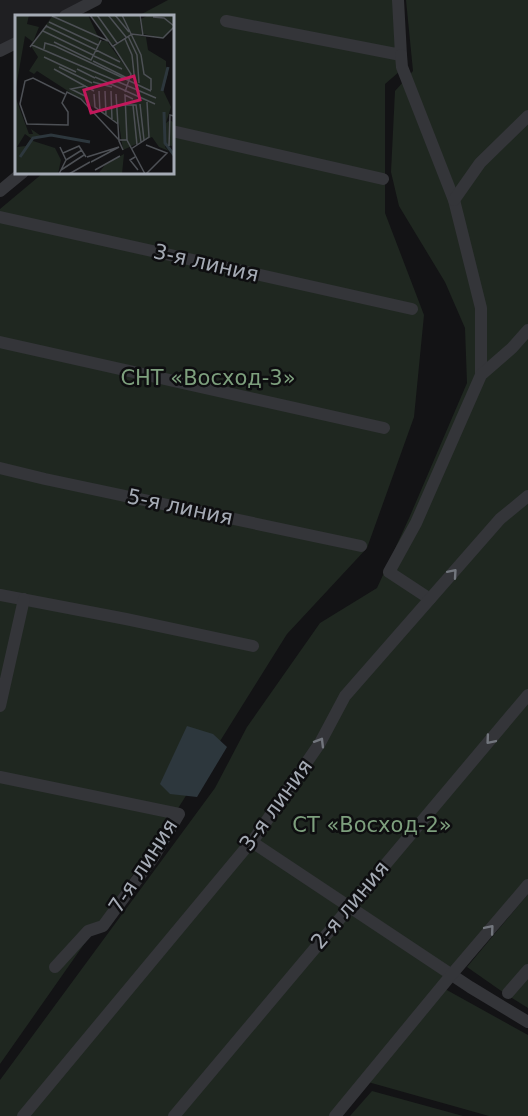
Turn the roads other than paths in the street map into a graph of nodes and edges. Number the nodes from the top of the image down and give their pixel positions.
1 (96, 0) edge
2 (398, 0) edge
3 (67, 15) edge
4 (226, 21) dead end
5 (15, 44) edge
6 (0, 51) edge
7 (402, 61) junction
8 (526, 121) edge
9 (174, 131) edge
10 (21, 174) edge
11 (383, 179) dead end
12 (0, 191) edge
13 (454, 200) junction
14 (0, 217) edge
15 (412, 309) dead end
16 (528, 330) edge
17 (0, 342) edge
18 (481, 375) junction
19 (384, 428) dead end
20 (0, 468) edge
21 (528, 496) edge
22 (361, 546) dead end
23 (0, 595) edge
24 (24, 599) junction
25 (430, 600) junction
26 (253, 646) dead end
27 (528, 695) edge
28 (0, 706) edge
29 (0, 777) edge
30 (252, 842) junction
31 (528, 885) edge
32 (349, 907) junction
33 (55, 967) dead end
34 (528, 970) edge
35 (452, 974) junction
36 (508, 993) dead end
37 (528, 1022) edge
38 (23, 1116) edge
39 (174, 1116) edge
40 (335, 1116) edge

1 - 3 street
2 - 7 street
4 - 7 street
5 - 6 street
7 - 13 street
8 - 13 street
9 - 11 street
10 - 12 street
13 - 18 street
14 - 15 street, 3-я линия
16 - 18 street
17 - 19 street
18 - 25 street
20 - 22 street, 5-я линия
25 -> 21 street, 3-я линия
23 - 24 street
24 - 26 street
24 - 28 street
30 -> 25 street, 3-я линия
27 -> 32 street, 2-я линия
29 - 33 street, 7-я линия
30 - 32 street
30 - 38 street, 3-я линия
35 -> 31 street
32 - 35 street
32 - 39 street, 2-я линия
34 - 36 street
35 - 37 street
35 - 40 street

